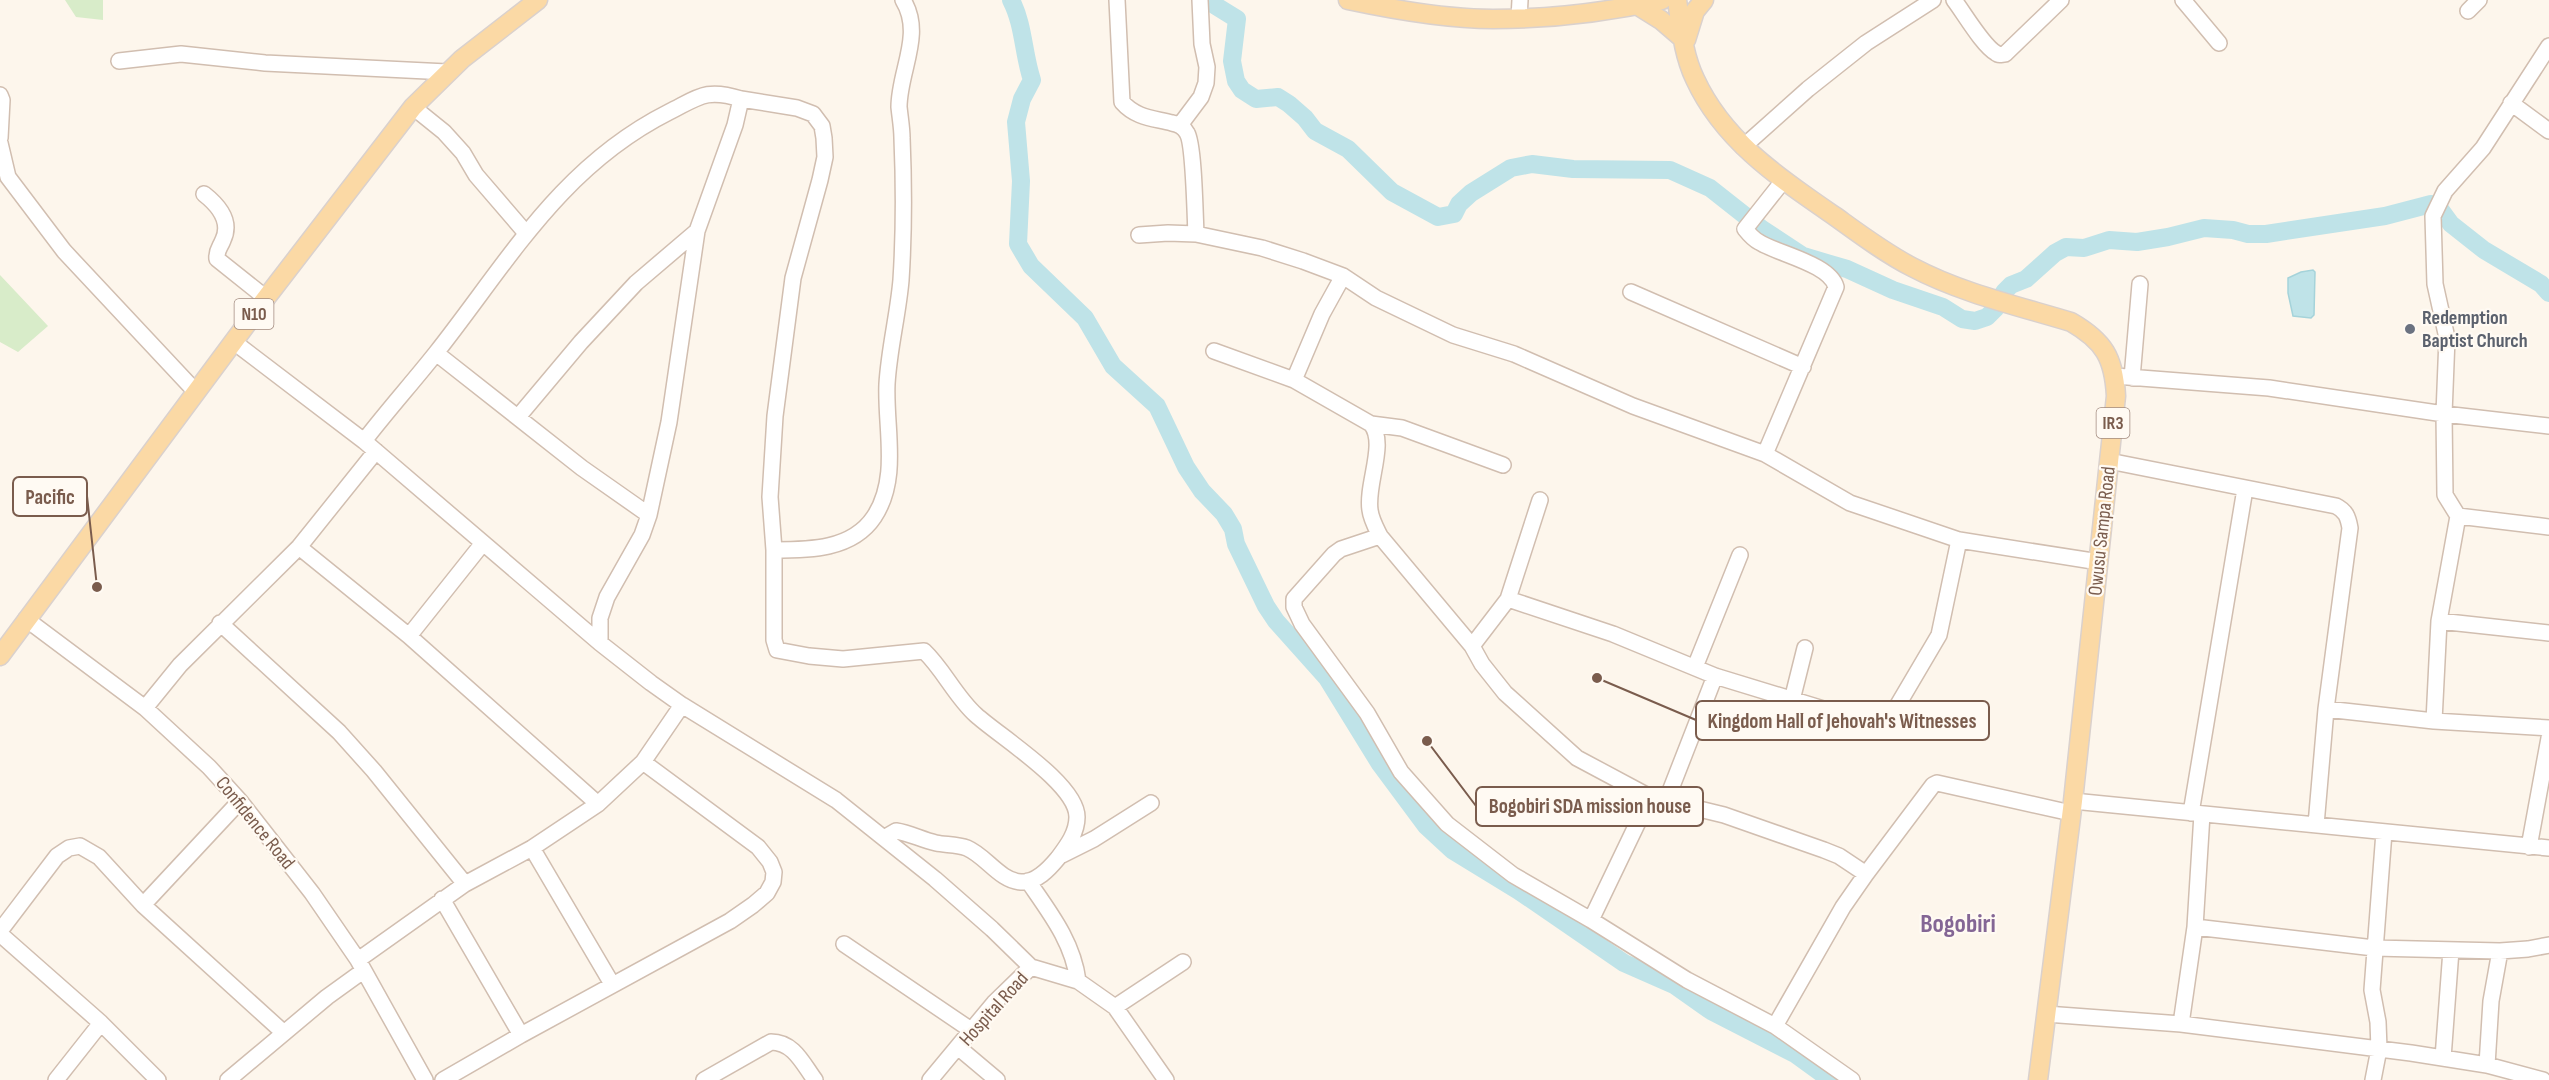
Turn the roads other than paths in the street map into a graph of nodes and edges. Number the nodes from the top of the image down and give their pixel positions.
1 (538, 0) edge
2 (903, 0) edge
3 (1117, 0) edge
4 (1200, 0) edge
5 (1348, 0) edge
6 (1662, 0) edge
7 (1677, 0) edge
8 (1704, 0) edge
9 (1933, 0) edge
10 (1954, 0) edge
11 (2061, 0) edge
12 (2183, 0) edge
13 (1627, 4) edge
14 (1520, 9) edge
15 (1683, 43) junction
16 (2219, 43) dead end
17 (2549, 46) edge
18 (118, 61) dead end
19 (447, 72) junction
20 (0, 95) edge
21 (741, 99) junction
22 (2511, 103) junction
23 (413, 107) junction
24 (1180, 125) junction
25 (2549, 131) edge
26 (0, 138) edge
27 (0, 143) edge
28 (1743, 147) junction
29 (1783, 181) junction
30 (204, 194) dead end
31 (696, 231) junction
32 (525, 232) junction
33 (1196, 234) junction
34 (1139, 235) dead end
35 (1343, 276) junction
36 (2140, 284) dead end
37 (1631, 292) dead end
38 (266, 298) junction
39 (234, 342) junction
40 (1214, 351) dead end
41 (436, 353) junction
42 (1803, 367) junction
43 (2124, 377) junction
44 (1293, 380) junction
45 (196, 392) junction
46 (2444, 414) junction
47 (518, 417) junction
48 (1371, 424) junction
49 (2549, 426) edge
50 (364, 441) junction
51 (376, 451) junction
52 (1765, 454) junction
53 (2109, 461) junction
54 (1503, 465) dead end
55 (2245, 489) junction
56 (1540, 500) dead end
57 (649, 515) junction
58 (2458, 516) junction
59 (2549, 527) edge
60 (1380, 536) junction
61 (1959, 540) junction
62 (483, 543) junction
63 (299, 547) junction
64 (774, 550) junction
65 (1740, 555) dead end
66 (2099, 562) junction
67 (1508, 599) junction
68 (26, 619) junction
69 (2439, 621) junction
70 (220, 624) junction
71 (2549, 633) edge
72 (409, 636) junction
73 (600, 643) junction
74 (3, 646) edge
75 (1472, 646) junction
76 (1804, 648) dead end
77 (1695, 666) junction
78 (1716, 676) junction
79 (1792, 700) junction
80 (682, 705) junction
81 (145, 708) junction
82 (2326, 709) junction
83 (2434, 721) junction
84 (2549, 728) edge
85 (2549, 738) edge
86 (643, 762) junction
87 (1650, 797) junction
88 (1667, 799) junction
89 (240, 801) junction
90 (1151, 803) dead end
91 (598, 804) junction
92 (2072, 807) junction
93 (2197, 814) junction
94 (2316, 825) junction
95 (2384, 832) junction
96 (884, 838) junction
97 (2529, 847) junction
98 (532, 848) junction
99 (2549, 848) edge
100 (1059, 857) junction
101 (1866, 874) junction
102 (1028, 881) junction
103 (465, 884) junction
104 (442, 899) junction
105 (143, 905) junction
106 (1591, 920) junction
107 (2195, 927) junction
108 (0, 933) edge
109 (844, 944) dead end
110 (2549, 945) edge
111 (2374, 948) junction
112 (2451, 950) junction
113 (2500, 951) junction
114 (1183, 962) dead end
115 (360, 965) junction
116 (1031, 967) junction
117 (1078, 981) junction
118 (612, 984) junction
119 (1115, 1007) junction
120 (2046, 1014) junction
121 (101, 1023) junction
122 (2181, 1024) junction
123 (1775, 1026) junction
124 (971, 1030) junction
125 (284, 1033) junction
126 (521, 1035) junction
127 (959, 1047) junction
128 (2379, 1049) junction
129 (2443, 1058) junction
130 (2487, 1065) junction
131 (56, 1080) edge
132 (158, 1080) edge
133 (228, 1080) edge
134 (425, 1080) edge
135 (443, 1080) edge
136 (704, 1080) edge
137 (815, 1080) edge
138 (930, 1080) edge
139 (997, 1080) edge
140 (1166, 1080) edge
141 (1852, 1080) edge
142 (2038, 1080) edge
143 (2373, 1080) edge
144 (2543, 1080) edge

1 - 19 main road, N10
2 - 64 street
3 - 24 street
4 - 24 street
5 - 14 main road
6 - 13 main road
7 - 15 main road, Owusu Sampa Road / IR3
8 - 15 main road
9 - 28 street
10 - 11 street
12 - 16 street
13 - 14 main road
13 - 15 main road
15 - 28 main road, Owusu Sampa Road / IR3
17 - 22 street
18 - 19 street
19 - 23 main road, N10
20 - 26 street
21 - 31 street
21 - 32 street
21 - 64 street
22 - 25 street
22 - 46 street
23 - 32 street
23 - 38 main road, N10
24 - 33 street
27 - 45 street
28 - 29 main road, Owusu Sampa Road / IR3
29 - 42 street
29 - 43 main road, Owusu Sampa Road / IR3
30 - 38 street
31 - 47 street
31 - 57 street
32 - 41 street
33 - 34 street
33 - 35 street
35 - 44 street
35 - 52 street
36 - 43 street
37 - 42 street
38 - 39 main road, N10
39 - 45 main road, N10
39 - 50 street
40 - 44 street
41 - 47 street
41 - 50 street
42 - 52 street
43 - 46 street
43 - 53 main road, Owusu Sampa Road / IR3
44 - 48 street
45 - 68 main road, N10
46 - 49 street
46 - 58 street
47 - 57 street
48 - 54 street
48 - 60 street
50 - 51 street
51 - 62 street
51 - 63 street
52 - 61 street
53 - 55 street
53 - 66 main road, Owusu Sampa Road / IR3
55 - 82 street
55 - 93 street
56 - 67 street
57 - 73 street
58 - 59 street
58 - 69 street
60 - 75 street
60 - 106 street
61 - 66 street
61 - 79 street
62 - 72 street
62 - 73 street
63 - 70 street
63 - 72 street
64 - 100 street
65 - 77 street
66 - 92 main road, Owusu Sampa Road / IR3
67 - 75 street
67 - 77 street
68 - 74 main road, N10
68 - 81 street, Confidence Road
69 - 71 street
69 - 83 street
70 - 81 street
70 - 103 street
72 - 91 street
73 - 80 street
75 - 87 street
76 - 79 street
77 - 78 street
78 - 79 street
78 - 88 street
80 - 86 street
80 - 96 street
81 - 89 street, Confidence Road
82 - 83 street
82 - 94 street
83 - 84 street
85 - 97 street
86 - 91 street
86 - 118 street
87 - 88 street
87 - 106 street
88 - 101 street
89 - 105 street
89 - 115 street, Confidence Road
90 - 100 street
91 - 98 street
92 - 93 street
92 - 101 street
92 - 120 main road, Owusu Sampa Road / IR3
93 - 94 street
93 - 107 street
94 - 95 street
95 - 97 street
95 - 111 street
96 - 102 street
96 - 116 street
97 - 99 street
98 - 103 street
98 - 118 street
100 - 102 street
101 - 123 street
102 - 117 street
103 - 104 street
104 - 115 street
104 - 126 street
105 - 108 street
105 - 125 street
106 - 123 street
107 - 111 street
107 - 122 street
108 - 121 street
109 - 124 street
110 - 113 street
111 - 112 street
111 - 128 street
112 - 113 street
112 - 129 street
113 - 130 street
114 - 119 street
115 - 125 street
115 - 134 street, Confidence Road
116 - 117 street, Hospital Road
116 - 124 street, Hospital Road
117 - 119 street, Hospital Road
118 - 126 street
119 - 140 street, Hospital Road
120 - 122 street
120 - 142 main road, Owusu Sampa Road / IR3
121 - 131 street
121 - 132 street
122 - 128 street
123 - 141 street
124 - 127 street, Hospital Road
125 - 133 street
126 - 135 street
127 - 138 street, Hospital Road
127 - 139 street
128 - 129 street
128 - 143 street
129 - 130 street
130 - 144 street
136 - 137 street

